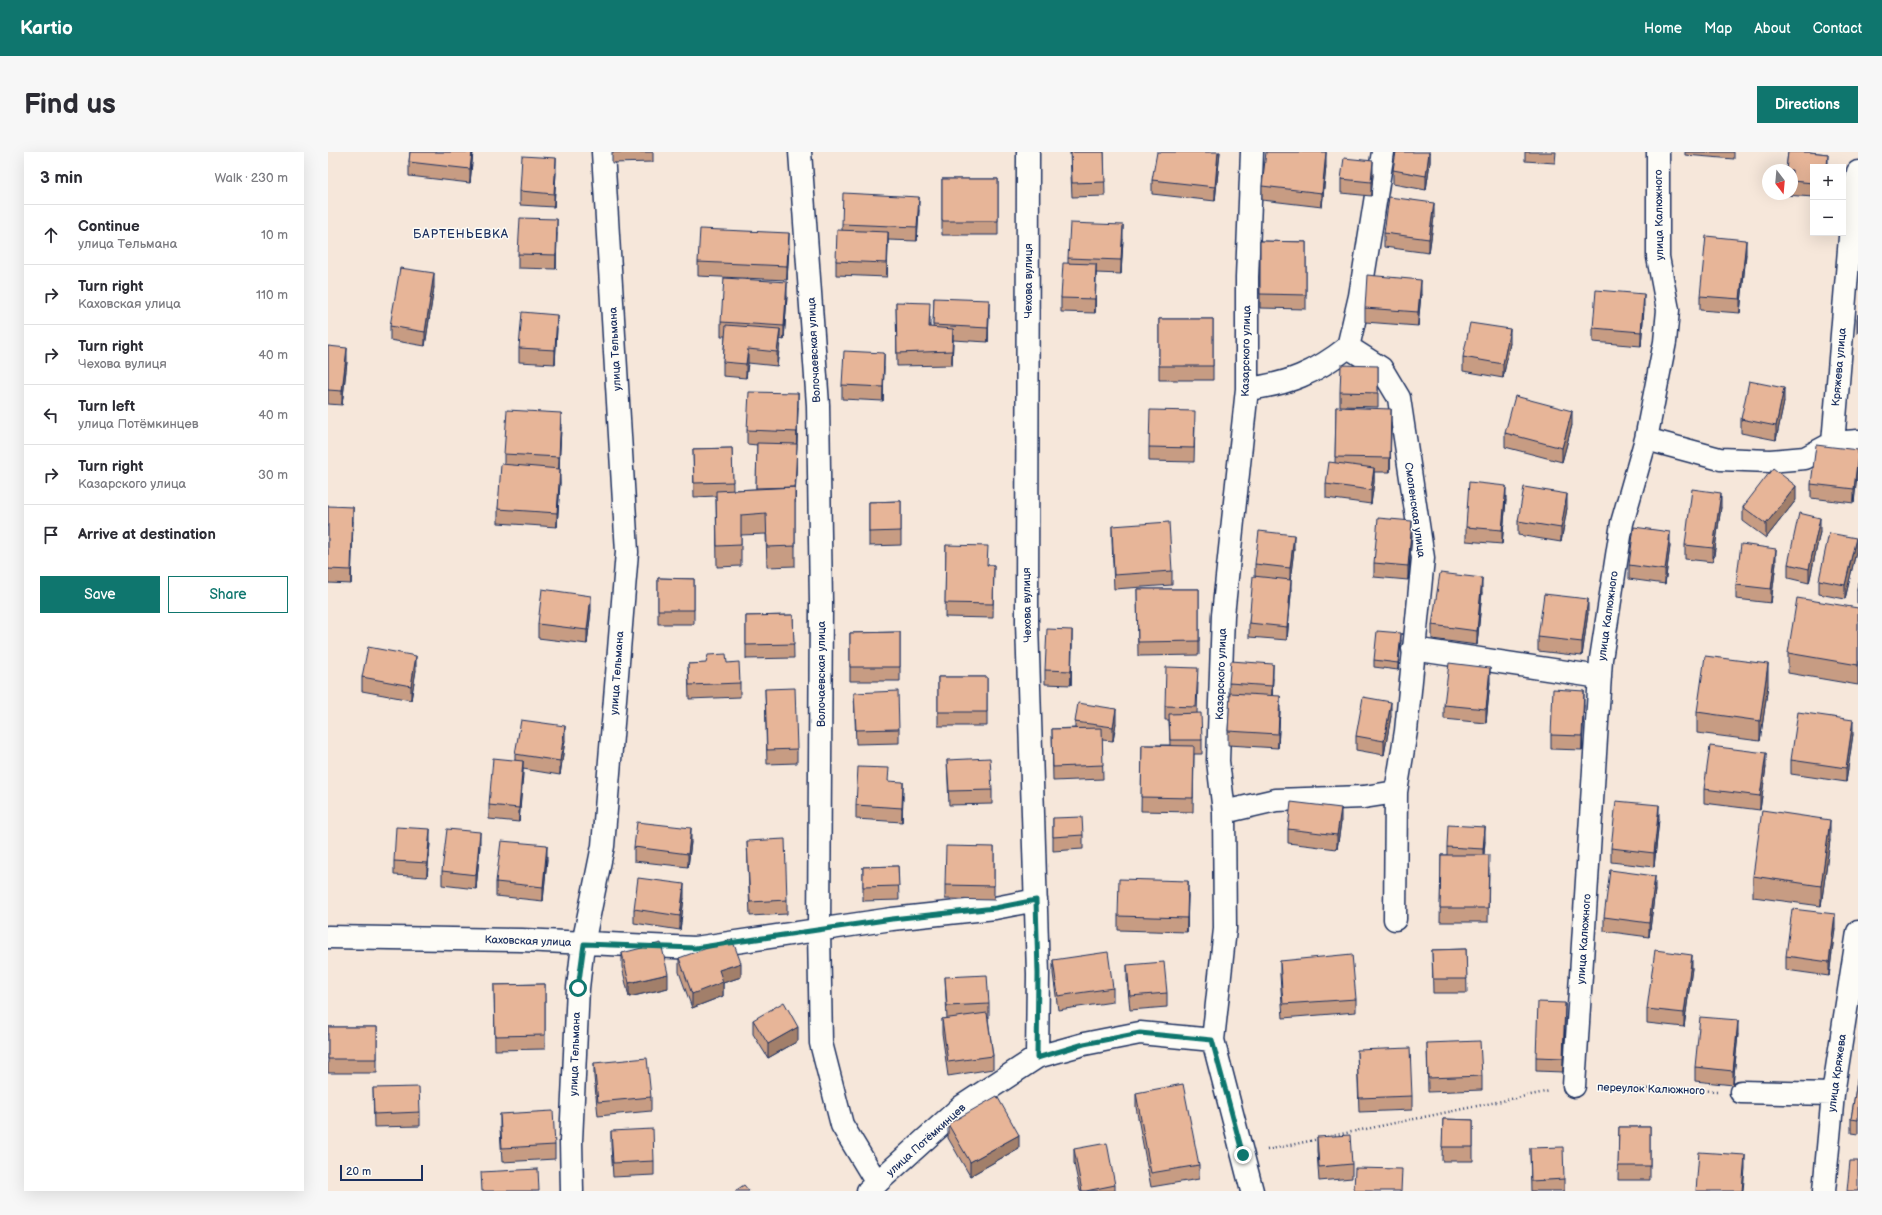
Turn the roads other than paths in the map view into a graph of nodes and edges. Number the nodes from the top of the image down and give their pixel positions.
1 (603, 152) edge
2 (800, 152) edge
3 (1028, 152) edge
4 (1252, 152) edge
5 (1383, 152) edge
6 (1658, 152) edge
7 (1858, 172) edge
8 (1855, 213) edge
9 (1348, 347) junction
10 (1247, 389) junction
11 (1646, 439) junction
12 (1858, 441) edge
13 (1833, 443) junction
14 (1413, 649) junction
15 (1601, 668) junction
16 (1396, 792) junction
17 (1224, 812) junction
18 (1036, 900) junction
19 (1395, 919) dead end
20 (819, 930) junction
21 (1858, 932) edge
22 (328, 937) edge
23 (584, 944) junction
24 (1212, 1040) junction
25 (1037, 1058) junction
26 (1574, 1086) road end
27 (1742, 1092) road end
28 (1833, 1094) junction
29 (872, 1187) edge
30 (572, 1191) edge
31 (1252, 1191) edge
32 (1824, 1191) edge

1 - 23 street, улица Тельмана
2 - 20 street, Волочаевская улица
3 - 18 street, Чехова вулиця
4 - 10 street, Казарского улица
5 - 9 street
6 - 11 street, улица Калюжного
7 - 8 street, Кряжева улица
8 - 13 street, Кряжева улица
9 - 10 street
9 - 14 street, Смоленская улица
10 - 17 street, Казарского улица
11 - 13 street
11 - 15 street, улица Калюжного
12 - 13 street
14 - 15 street
14 - 16 street, Смоленская улица
15 - 26 street, улица Калюжного
16 - 17 street
16 - 19 street, Смоленская улица
17 - 24 street, Казарского улица
18 - 20 street, Каховская улица
18 - 25 street, Чехова вулиця
20 - 23 street, Каховская улица
20 - 29 street, Волочаевская улица
21 - 28 street, улица Кряжева
22 - 23 street, Каховская улица
23 - 30 street, улица Тельмана
24 - 25 street, улица Потёмкинцев
24 - 31 street, Казарского улица
25 - 29 street, улица Потёмкинцев
27 - 28 street
28 - 32 street, улица Кряжева

